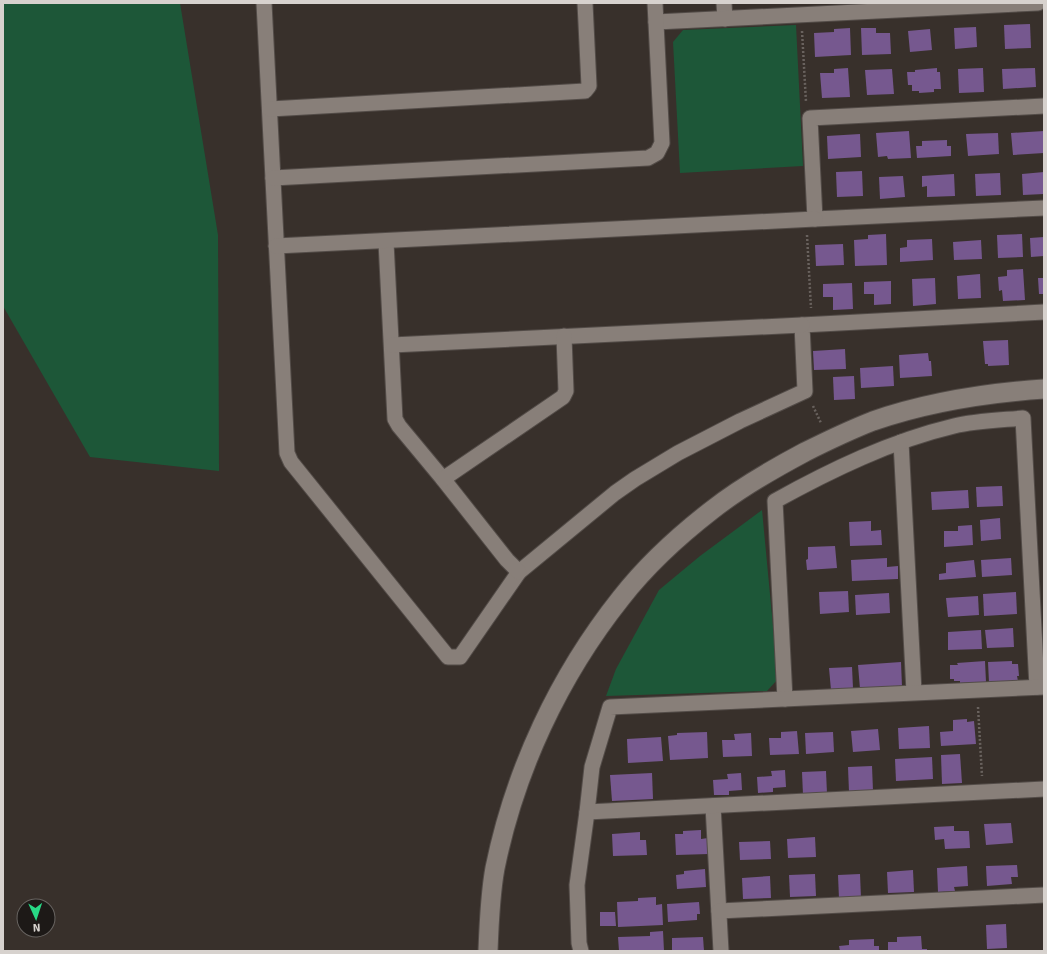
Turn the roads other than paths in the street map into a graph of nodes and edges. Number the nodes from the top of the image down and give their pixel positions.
1 (264, 3) edge
2 (585, 3) edge
3 (655, 3) edge
4 (724, 3) edge
5 (1038, 3) edge
6 (725, 19) junction
7 (656, 22) junction
8 (1044, 106) edge
9 (270, 109) junction
10 (273, 178) junction
11 (1044, 208) edge
12 (811, 220) junction
13 (386, 242) junction
14 (276, 246) junction
15 (1044, 312) edge
16 (807, 325) junction
17 (564, 336) junction
18 (392, 345) junction
19 (1044, 389) edge
20 (901, 442) junction
21 (443, 479) junction
22 (519, 572) junction
23 (1040, 687) edge
24 (914, 692) junction
25 (785, 699) junction
26 (1044, 789) edge
27 (714, 806) junction
28 (587, 812) junction
29 (1044, 894) edge
30 (719, 911) junction
31 (488, 951) edge
32 (581, 951) edge
33 (721, 951) edge

1 - 9 street
2 - 9 street
3 - 7 street
4 - 6 street
5 - 6 street
6 - 7 street
7 - 10 street
8 - 12 street
9 - 10 street
10 - 14 street
11 - 12 street
12 - 13 street
13 - 14 street
13 - 18 street
14 - 22 street
15 - 16 street
16 - 17 street
16 - 22 street
17 - 18 street
17 - 21 street
18 - 21 street
19 - 31 street
20 - 23 street
20 - 24 street
20 - 25 street
21 - 22 street
23 - 24 street
24 - 25 street
25 - 28 street
26 - 27 street
27 - 28 street
27 - 30 street
28 - 32 street
29 - 30 street
30 - 33 street

